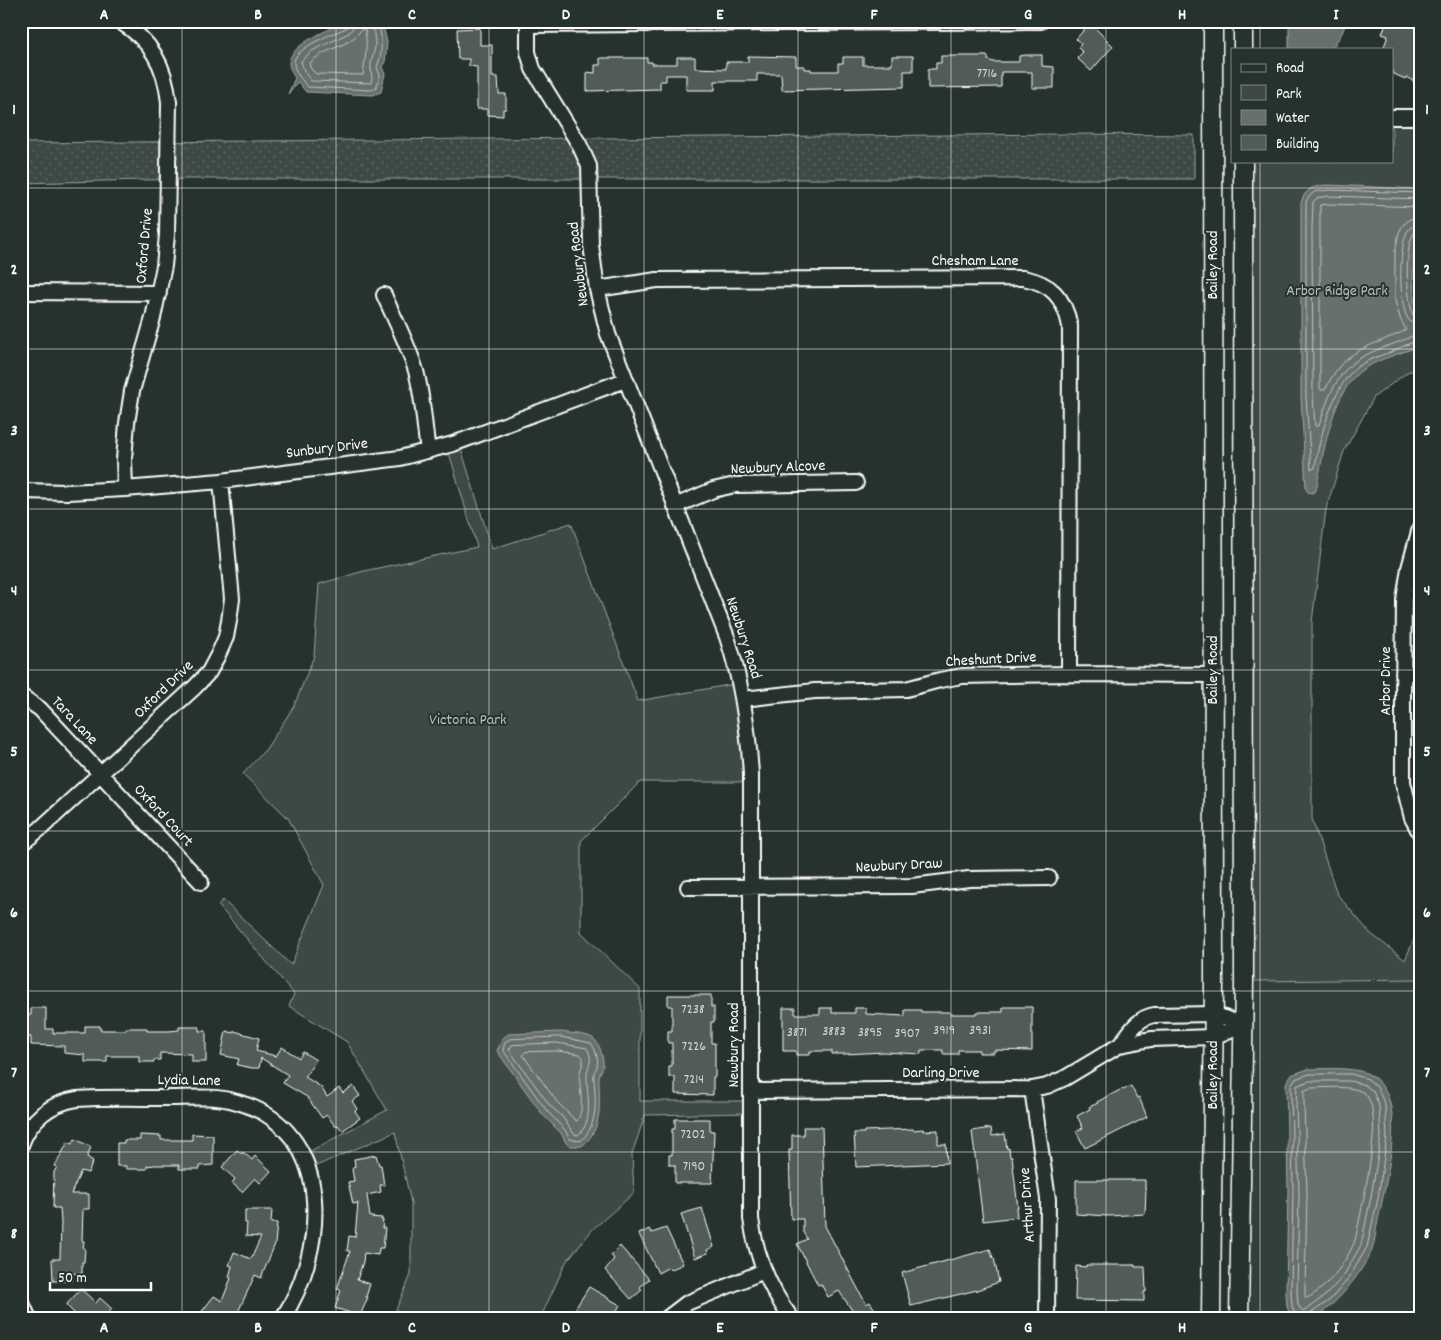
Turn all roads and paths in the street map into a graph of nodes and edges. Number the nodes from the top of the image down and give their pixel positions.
1 (119, 21) edge
2 (1040, 21) edge
3 (1213, 21) edge
4 (1243, 21) edge
5 (528, 23) edge
6 (719, 23) edge
7 (1243, 48) edge
8 (1394, 117) edge
9 (1420, 117) edge
10 (1243, 162) edge
11 (597, 289) junction
12 (21, 292) edge
13 (159, 293) junction
14 (384, 295) dead end
15 (625, 380) junction
16 (428, 451) junction
17 (221, 481) junction
18 (856, 483) dead end
19 (125, 489) junction
20 (21, 491) edge
21 (675, 506) junction
22 (1420, 528) edge
23 (1420, 672) edge
24 (1403, 673) junction
25 (1069, 674) junction
26 (1213, 675) junction
27 (21, 696) edge
28 (743, 699) junction
29 (100, 774) junction
30 (1420, 833) edge
31 (21, 844) edge
32 (1049, 878) dead end
33 (201, 882) dead end
34 (751, 886) junction
35 (688, 887) dead end
36 (1214, 1014) junction
37 (1242, 1025) junction
38 (1213, 1038) junction
39 (1120, 1045) junction
40 (1032, 1089) junction
41 (751, 1091) junction
42 (21, 1145) edge
43 (764, 1271) junction
44 (21, 1301) edge
45 (29, 1319) edge
46 (282, 1319) edge
47 (666, 1319) edge
48 (792, 1319) edge
49 (1047, 1319) edge
50 (1211, 1319) edge
51 (1239, 1319) edge

1 - 13 street, Oxford Drive
2 - 6 street, Newbury Road
3 - 26 main road, Bailey Road
4 - 7 main road
5 - 6 street, Newbury Road
5 - 11 street, Newbury Road
8 - 9 street
10 - 37 main road, Bailey Road
11 - 15 street, Newbury Road
11 - 25 street, Chesham Lane
12 - 13 street
13 - 19 street, Oxford Drive
14 - 16 street
15 - 16 street, Sunbury Drive
15 - 21 street, Newbury Road
16 - 17 street, Sunbury Drive
17 - 19 street, Sunbury Drive
17 - 29 street, Oxford Drive
18 - 21 street, Newbury Alcove
19 - 20 street, Sunbury Drive
21 - 28 street, Newbury Road
22 - 24 street, Arbor Drive
23 - 24 street
24 - 30 street, Arbor Drive
25 - 26 street, Cheshunt Drive
25 - 28 street, Cheshunt Drive
26 - 36 main road, Bailey Road
27 - 29 street, Tara Lane
28 - 34 street, Newbury Road
29 - 31 street, Oxford Drive
29 - 33 street, Oxford Court
32 - 34 street, Newbury Draw
34 - 35 street, Newbury Draw
34 - 41 street, Newbury Road
36 - 37 street, Darling Drive
36 - 38 main road, Bailey Road
36 - 39 street, Darling Drive
37 - 38 street, Darling Drive
37 - 51 main road, Bailey Road
38 - 39 street, Darling Drive
38 - 50 main road, Bailey Road
39 - 40 street, Darling Drive
40 - 41 street, Darling Drive
40 - 49 street, Arthur Drive
41 - 43 street, Newbury Road
42 - 46 street, Lydia Lane
43 - 47 street
43 - 48 street, Newbury Road
44 - 45 street

